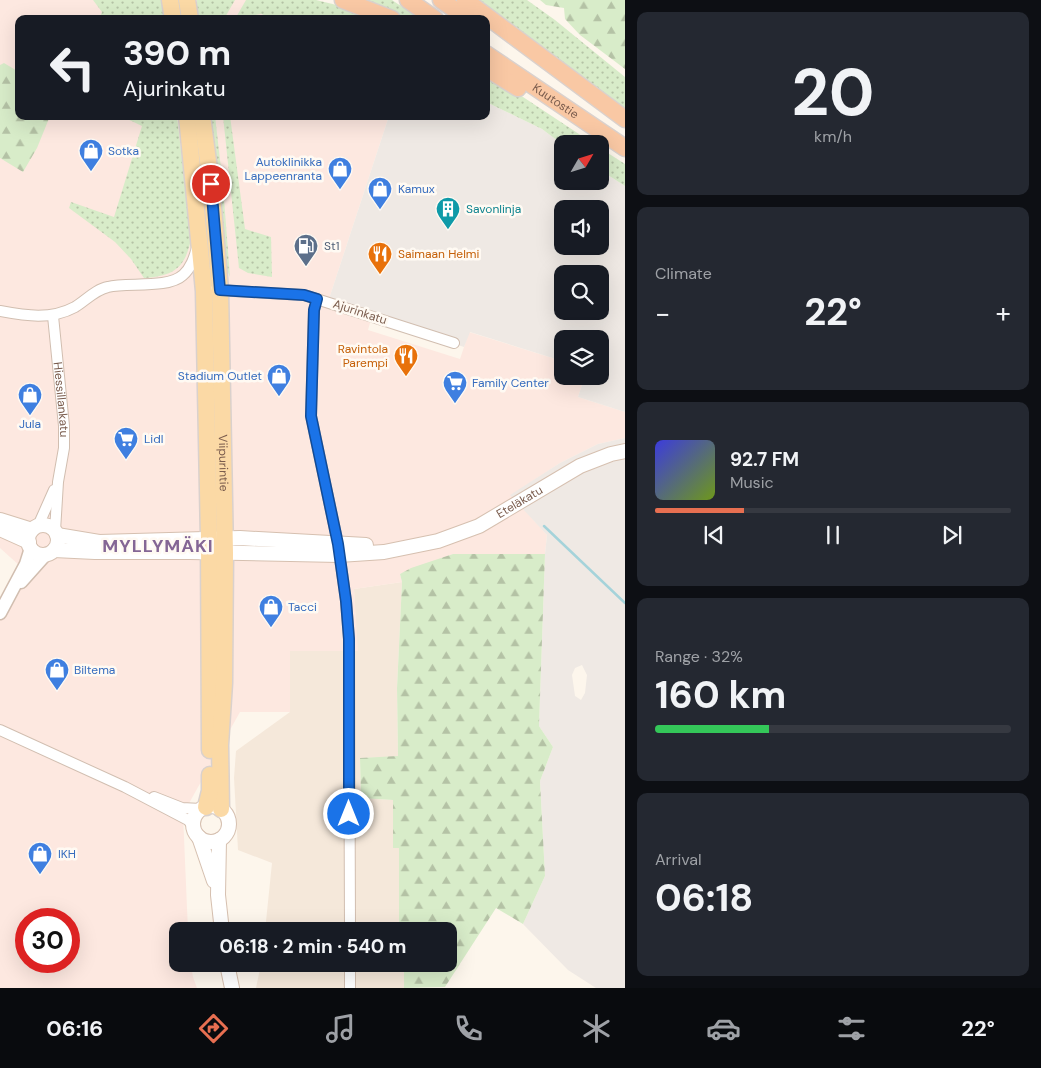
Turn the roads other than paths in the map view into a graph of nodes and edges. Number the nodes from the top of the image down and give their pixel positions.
1 (170, 0) edge
2 (187, 0) edge
3 (343, 0) edge
4 (408, 0) edge
5 (441, 0) edge
6 (465, 0) edge
7 (172, 15) edge
8 (189, 15) edge
9 (383, 15) edge
10 (429, 15) edge
11 (462, 15) edge
12 (485, 15) edge
13 (490, 19) edge
14 (490, 34) edge
15 (490, 57) edge
16 (490, 71) edge
17 (625, 119) edge
18 (187, 120) edge
19 (203, 120) edge
20 (625, 124) edge
21 (625, 148) edge
22 (625, 155) edge
23 (199, 240) junction
24 (212, 290) junction
25 (317, 299) junction
26 (0, 312) edge
27 (53, 316) junction
28 (454, 343) dead end
29 (625, 451) edge
30 (58, 482) junction
31 (0, 520) edge
32 (0, 529) edge
33 (56, 533) junction
34 (32, 536) junction
35 (217, 546) junction
36 (338, 550) junction
37 (50, 552) junction
38 (13, 591) junction
39 (0, 613) edge
40 (0, 730) edge
41 (125, 787) junction
42 (209, 808) junction
43 (196, 832) junction
44 (219, 840) junction
45 (218, 895) junction
46 (221, 922) edge
47 (350, 922) edge
48 (229, 972) edge
49 (350, 972) edge
50 (232, 988) edge
51 (350, 988) edge

1 - 7 main road
2 - 8 main road
3 - 9 highway
4 - 10 highway
5 - 11 highway
6 - 12 highway
13 - 17 highway
14 - 20 highway, Kuutostie
15 - 21 highway, Kuutostie
16 - 22 highway
18 - 23 main road, Viipurintie
19 - 24 main road, Viipurintie
23 - 24 main road, Viipurintie
23 - 27 street
24 - 25 street, Ajurinkatu
24 - 35 main road, Viipurintie
25 - 28 street, Ajurinkatu
25 - 36 street
26 - 27 street
27 - 30 street, Hiessillankatu
29 - 36 main road, Eteläkatu
30 - 33 street, Hiessillankatu
30 - 34 street, Hiessillankatu
31 - 34 main road
32 - 34 main road
33 - 34 main road
33 - 35 main road
33 - 37 main road
34 - 37 main road
34 - 38 street, Hiessillankatu
35 - 36 main road, Eteläkatu
35 - 37 main road
35 - 42 main road, Viipurintie
36 - 47 street
37 - 38 street, Hiessillankatu
38 - 39 street, Hiessillankatu
40 - 41 street
41 - 42 street
41 - 43 street
42 - 43 main road
42 - 44 main road
43 - 44 main road
43 - 45 main road
44 - 45 main road
45 - 46 main road
48 - 50 main road
49 - 51 street

